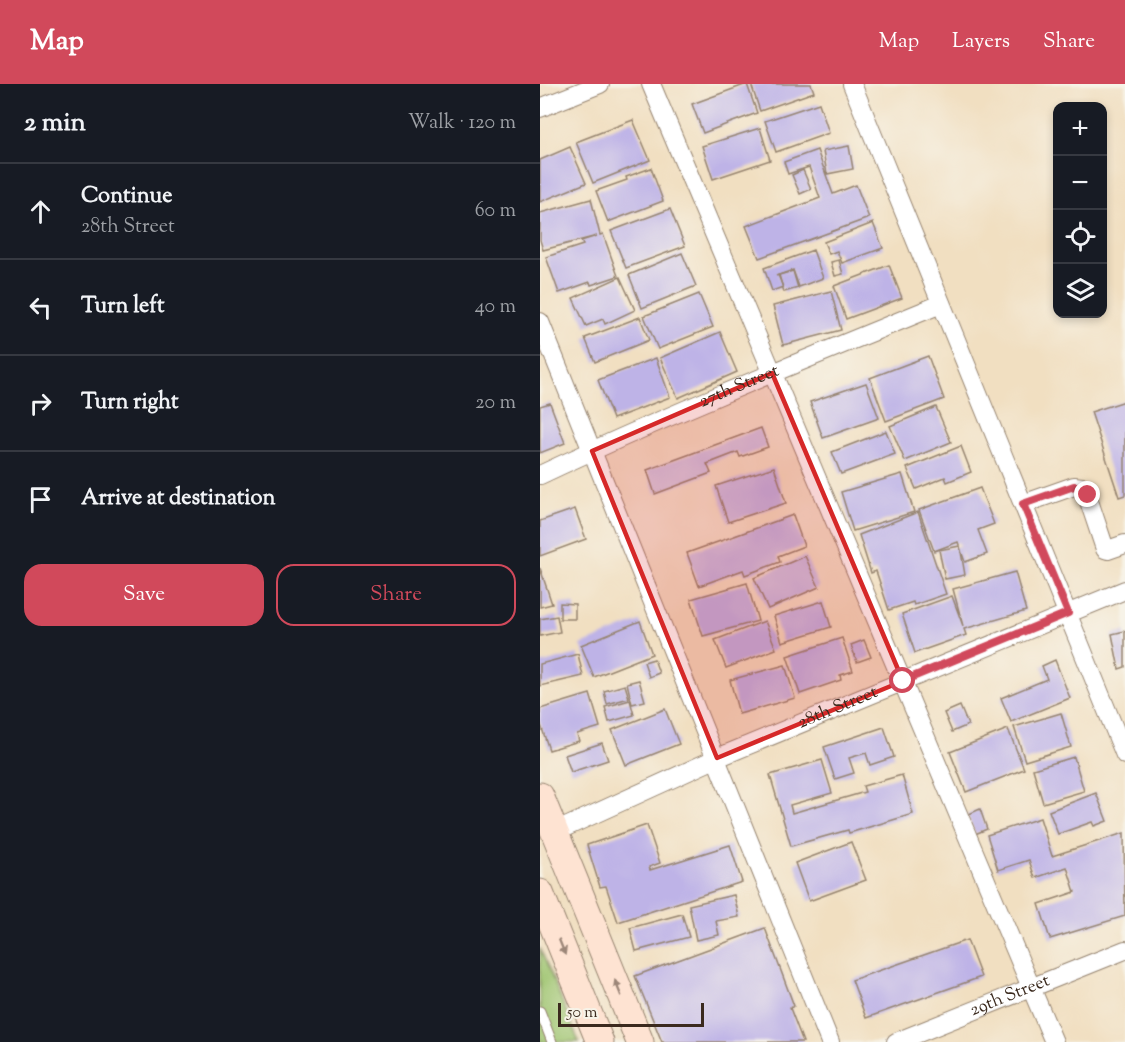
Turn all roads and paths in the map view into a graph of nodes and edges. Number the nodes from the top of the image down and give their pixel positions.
1 (600, 84) edge
2 (651, 84) edge
3 (852, 84) edge
4 (540, 108) edge
5 (941, 304) junction
6 (540, 322) edge
7 (772, 373) junction
8 (592, 451) junction
9 (540, 475) edge
10 (1023, 504) junction
11 (1125, 544) edge
12 (1125, 590) edge
13 (1068, 613) junction
14 (903, 681) junction
15 (1125, 755) edge
16 (717, 758) junction
17 (540, 796) edge
18 (555, 832) junction
19 (540, 893) edge
20 (1125, 950) edge
21 (1033, 987) junction
22 (540, 1011) edge
23 (552, 1042) edge
24 (600, 1042) edge
25 (640, 1042) edge
26 (830, 1042) edge
27 (896, 1042) edge
28 (1054, 1042) edge

1 - 4 street
2 - 7 street
3 - 5 street
5 - 7 street, 27th Street
5 - 10 street
6 - 8 street
7 - 8 street, 27th Street
7 - 14 street
8 - 9 street, 27th Street
8 - 16 street
10 - 11 street
10 - 13 street
12 - 13 street, 28th Street
13 - 14 street, 28th Street
13 - 15 street
14 - 16 street, 28th Street
14 - 21 street
16 - 18 street, 28th Street
16 - 26 street
17 - 18 main road
25 -> 18 main road
19 -> 24 main road
20 - 21 street, 29th Street
21 - 27 street, 29th Street
21 - 28 street
22 - 23 lane

